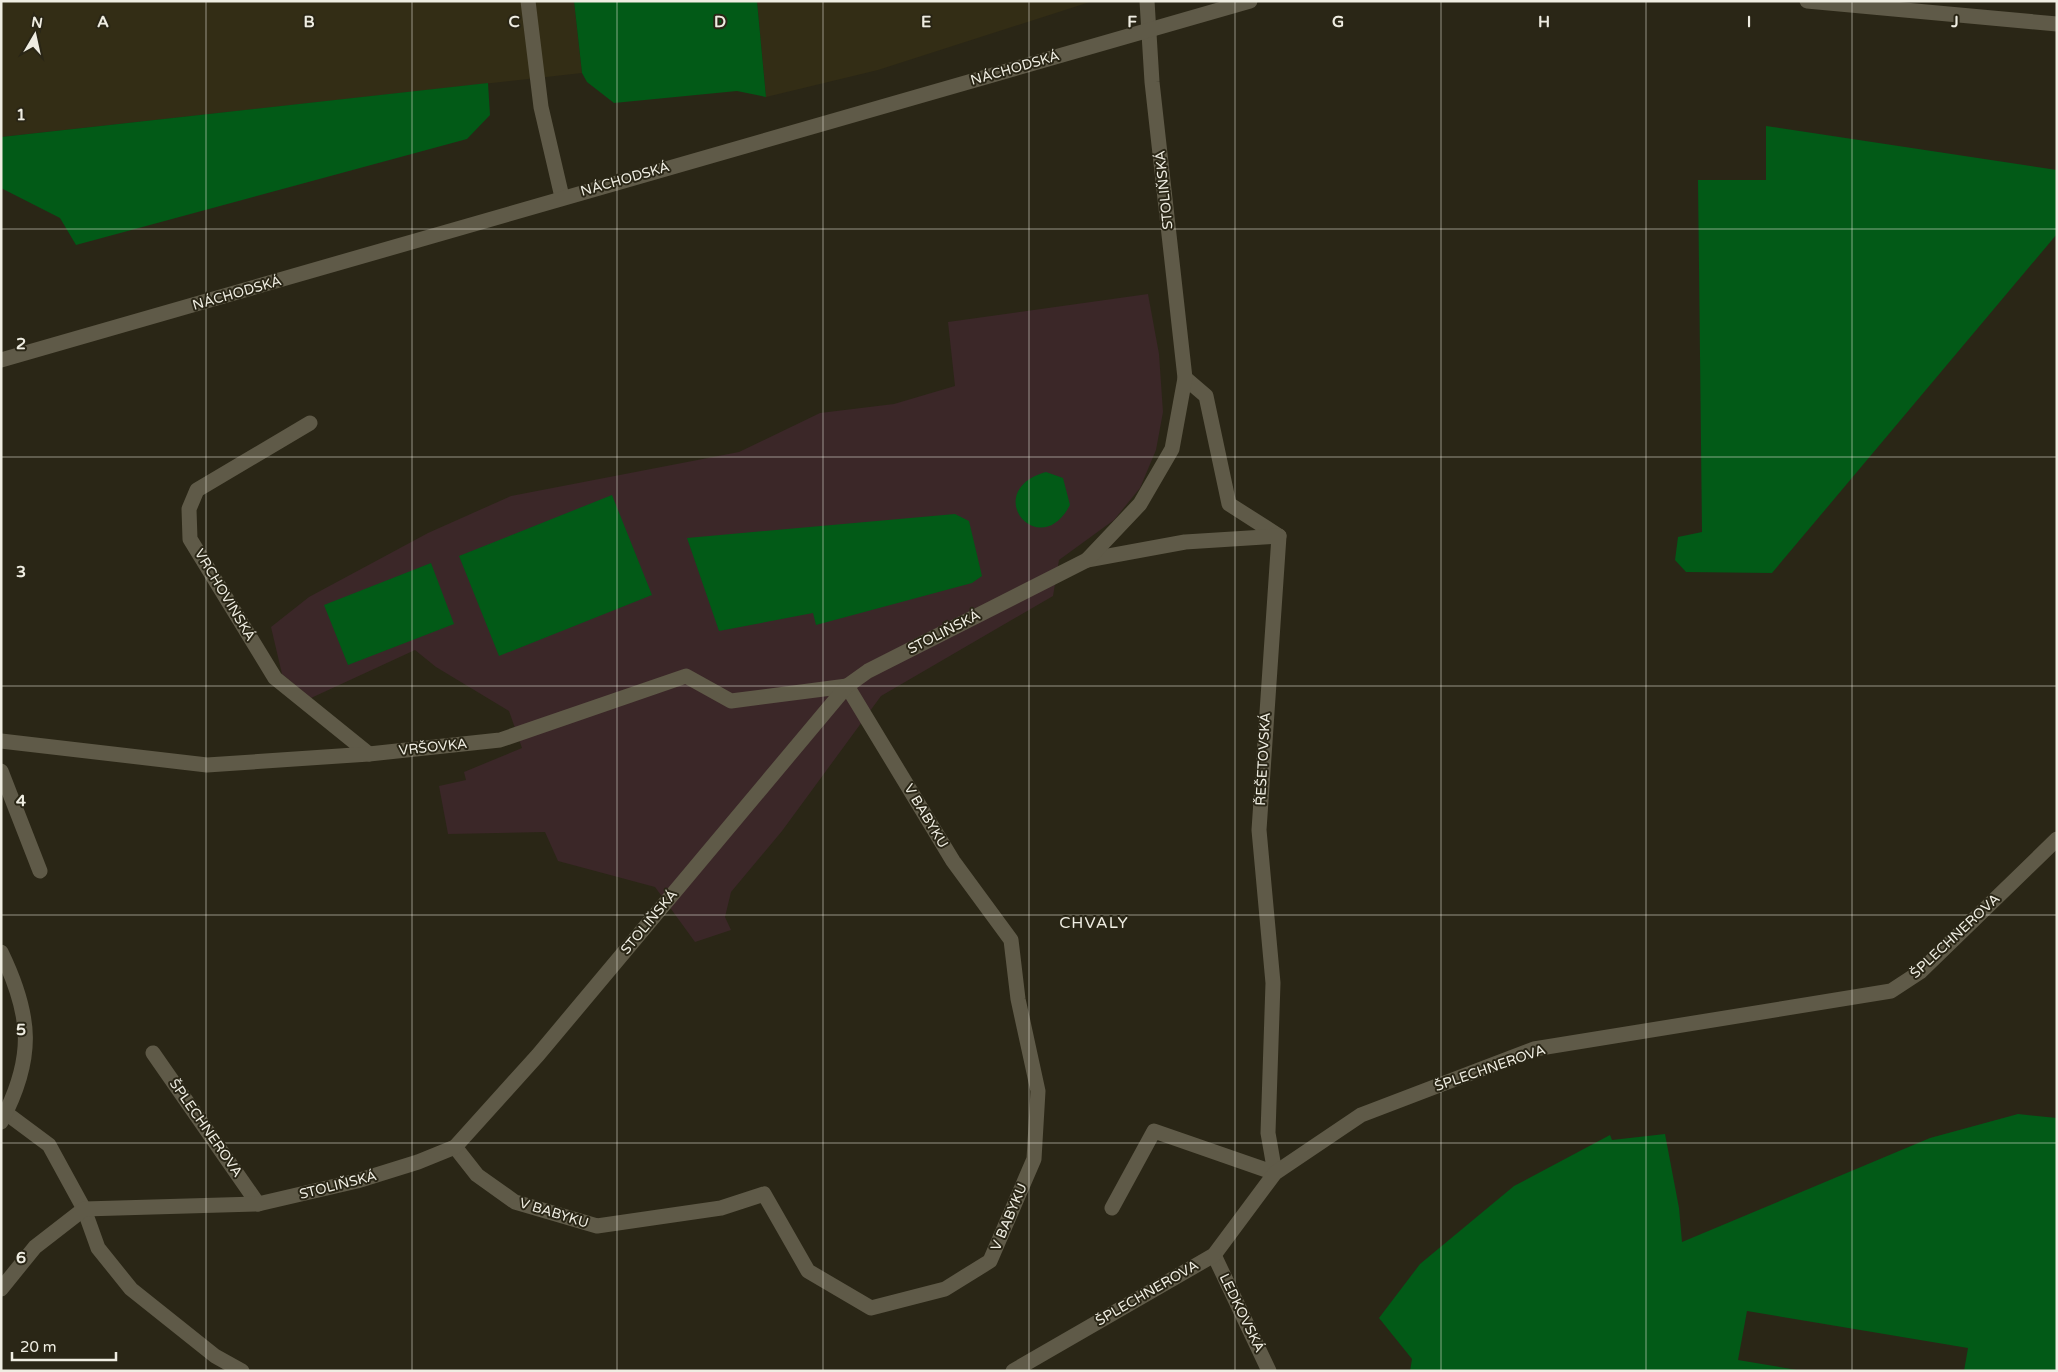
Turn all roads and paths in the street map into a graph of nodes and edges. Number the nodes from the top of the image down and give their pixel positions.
1 (528, 1) edge
2 (1147, 1) edge
3 (1250, 1) edge
4 (1807, 1) edge
5 (2057, 24) edge
6 (1149, 30) junction
7 (562, 197) junction
8 (1, 360) edge
9 (1185, 378) junction
10 (310, 423) dead end
11 (1279, 536) junction
12 (1087, 560) junction
13 (847, 686) junction
14 (1, 741) edge
15 (369, 754) junction
16 (1, 771) edge
17 (2057, 839) edge
18 (40, 872) dead end
19 (1, 952) edge
20 (153, 1053) dead end
21 (3, 1117) edge
22 (455, 1147) junction
23 (1275, 1174) junction
24 (258, 1204) junction
25 (1112, 1208) dead end
26 (84, 1209) junction
27 (1214, 1255) junction
28 (1, 1288) edge
29 (242, 1371) edge
30 (1013, 1371) edge
31 (1269, 1371) edge

1 - 7 street
2 - 6 street, STOLIŇSKÁ
3 - 6 street, NÁCHODSKÁ
4 - 5 street
6 - 7 street, NÁCHODSKÁ
6 - 9 street, STOLIŇSKÁ
7 - 8 street, NÁCHODSKÁ
9 - 11 street
9 - 12 street, STOLIŇSKÁ
10 - 15 street, VRCHOVINSKÁ
11 - 12 street
11 - 23 street, ŘEŠETOVSKÁ
12 - 13 street, STOLIŇSKÁ
13 - 15 street, VRŠOVKA
13 - 22 street, STOLIŇSKÁ
13 - 22 street, V BABYKU
14 - 15 street, VRŠOVKA
16 - 18 street
17 - 23 street, ŠPLECHNEROVA
19 - 21 street
20 - 24 street, ŠPLECHNEROVA
21 - 26 street
22 - 24 street, STOLIŇSKÁ
23 - 25 street
23 - 27 street, ŠPLECHNEROVA
24 - 26 street, STOLIŇSKÁ
26 - 28 street
26 - 29 street
27 - 30 street, ŠPLECHNEROVA
27 - 31 street, LEDKOVSKÁ

